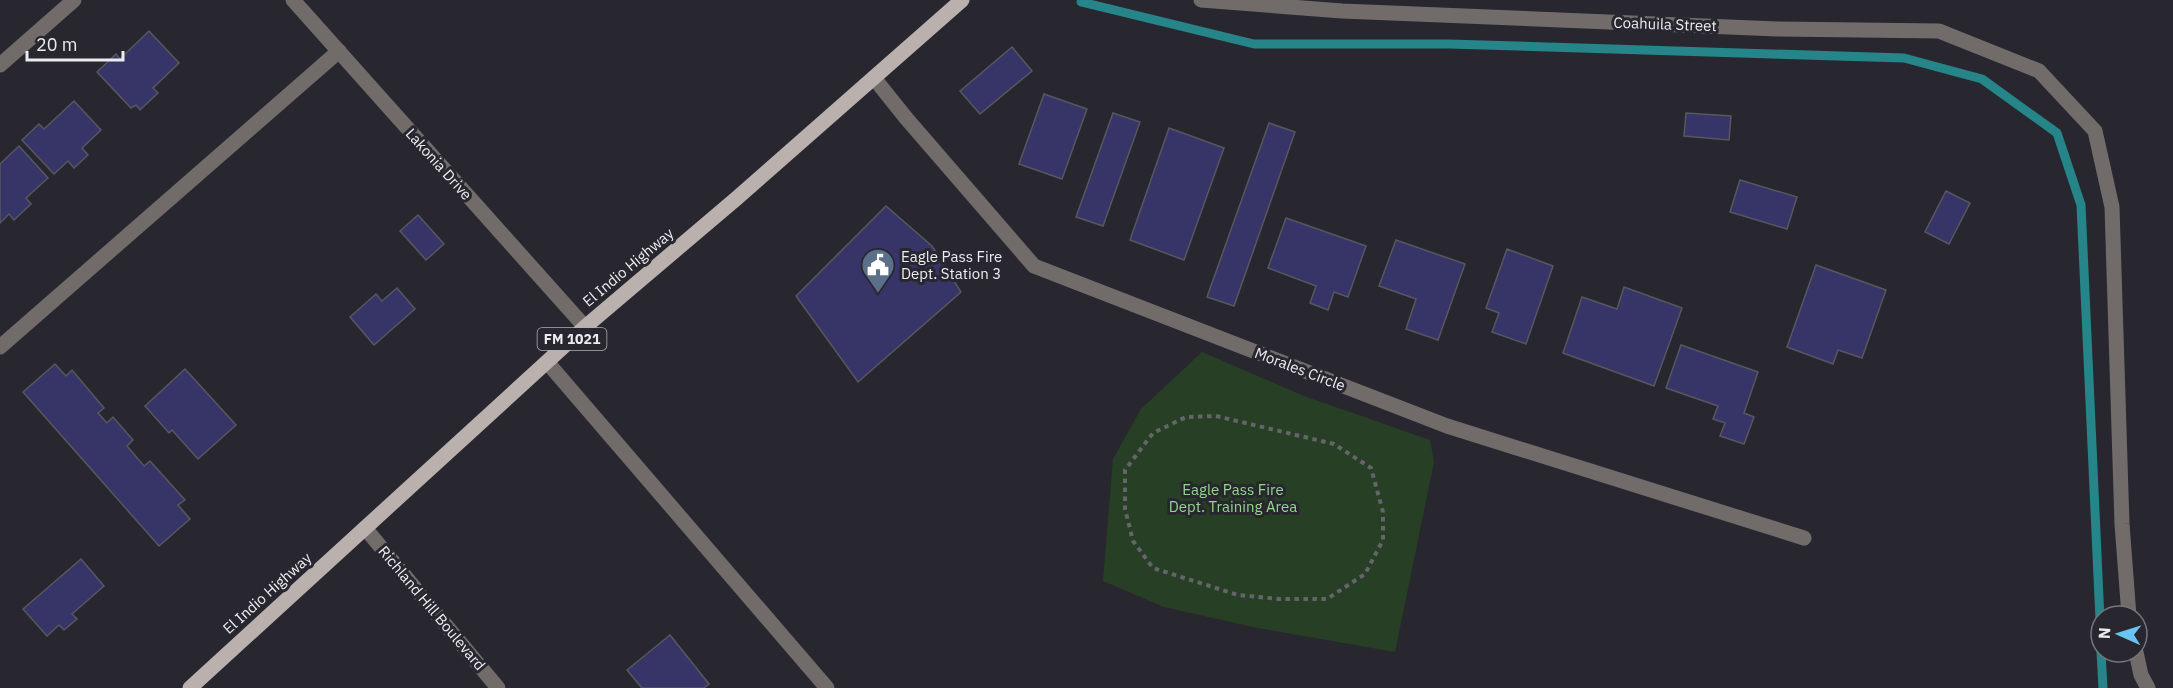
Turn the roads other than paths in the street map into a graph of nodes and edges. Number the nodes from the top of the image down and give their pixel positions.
1 (74, 0) edge
2 (293, 0) edge
3 (962, 0) edge
4 (1201, 0) edge
5 (339, 51) junction
6 (0, 65) edge
7 (874, 78) junction
8 (585, 327) junction
9 (0, 347) edge
10 (547, 362) junction
11 (365, 528) junction
12 (1804, 538) dead end
13 (2128, 604) edge
14 (2139, 664) edge
15 (190, 688) edge
16 (498, 688) edge
17 (827, 688) edge
18 (2148, 688) edge

1 - 6 street
2 - 5 street, Lakonia Drive
3 - 7 main road, El Indio Highway / FM 1021
4 - 13 street, Coahuila Street
5 - 8 street, Lakonia Drive
5 - 9 street
7 - 8 main road, El Indio Highway / FM 1021
7 - 12 street, Morales Circle
8 - 10 main road, El Indio Highway / FM 1021
10 - 11 main road, El Indio Highway / FM 1021
10 - 17 street
11 - 15 main road, El Indio Highway / FM 1021
11 - 16 street, Richland Hill Boulevard
14 - 18 street

